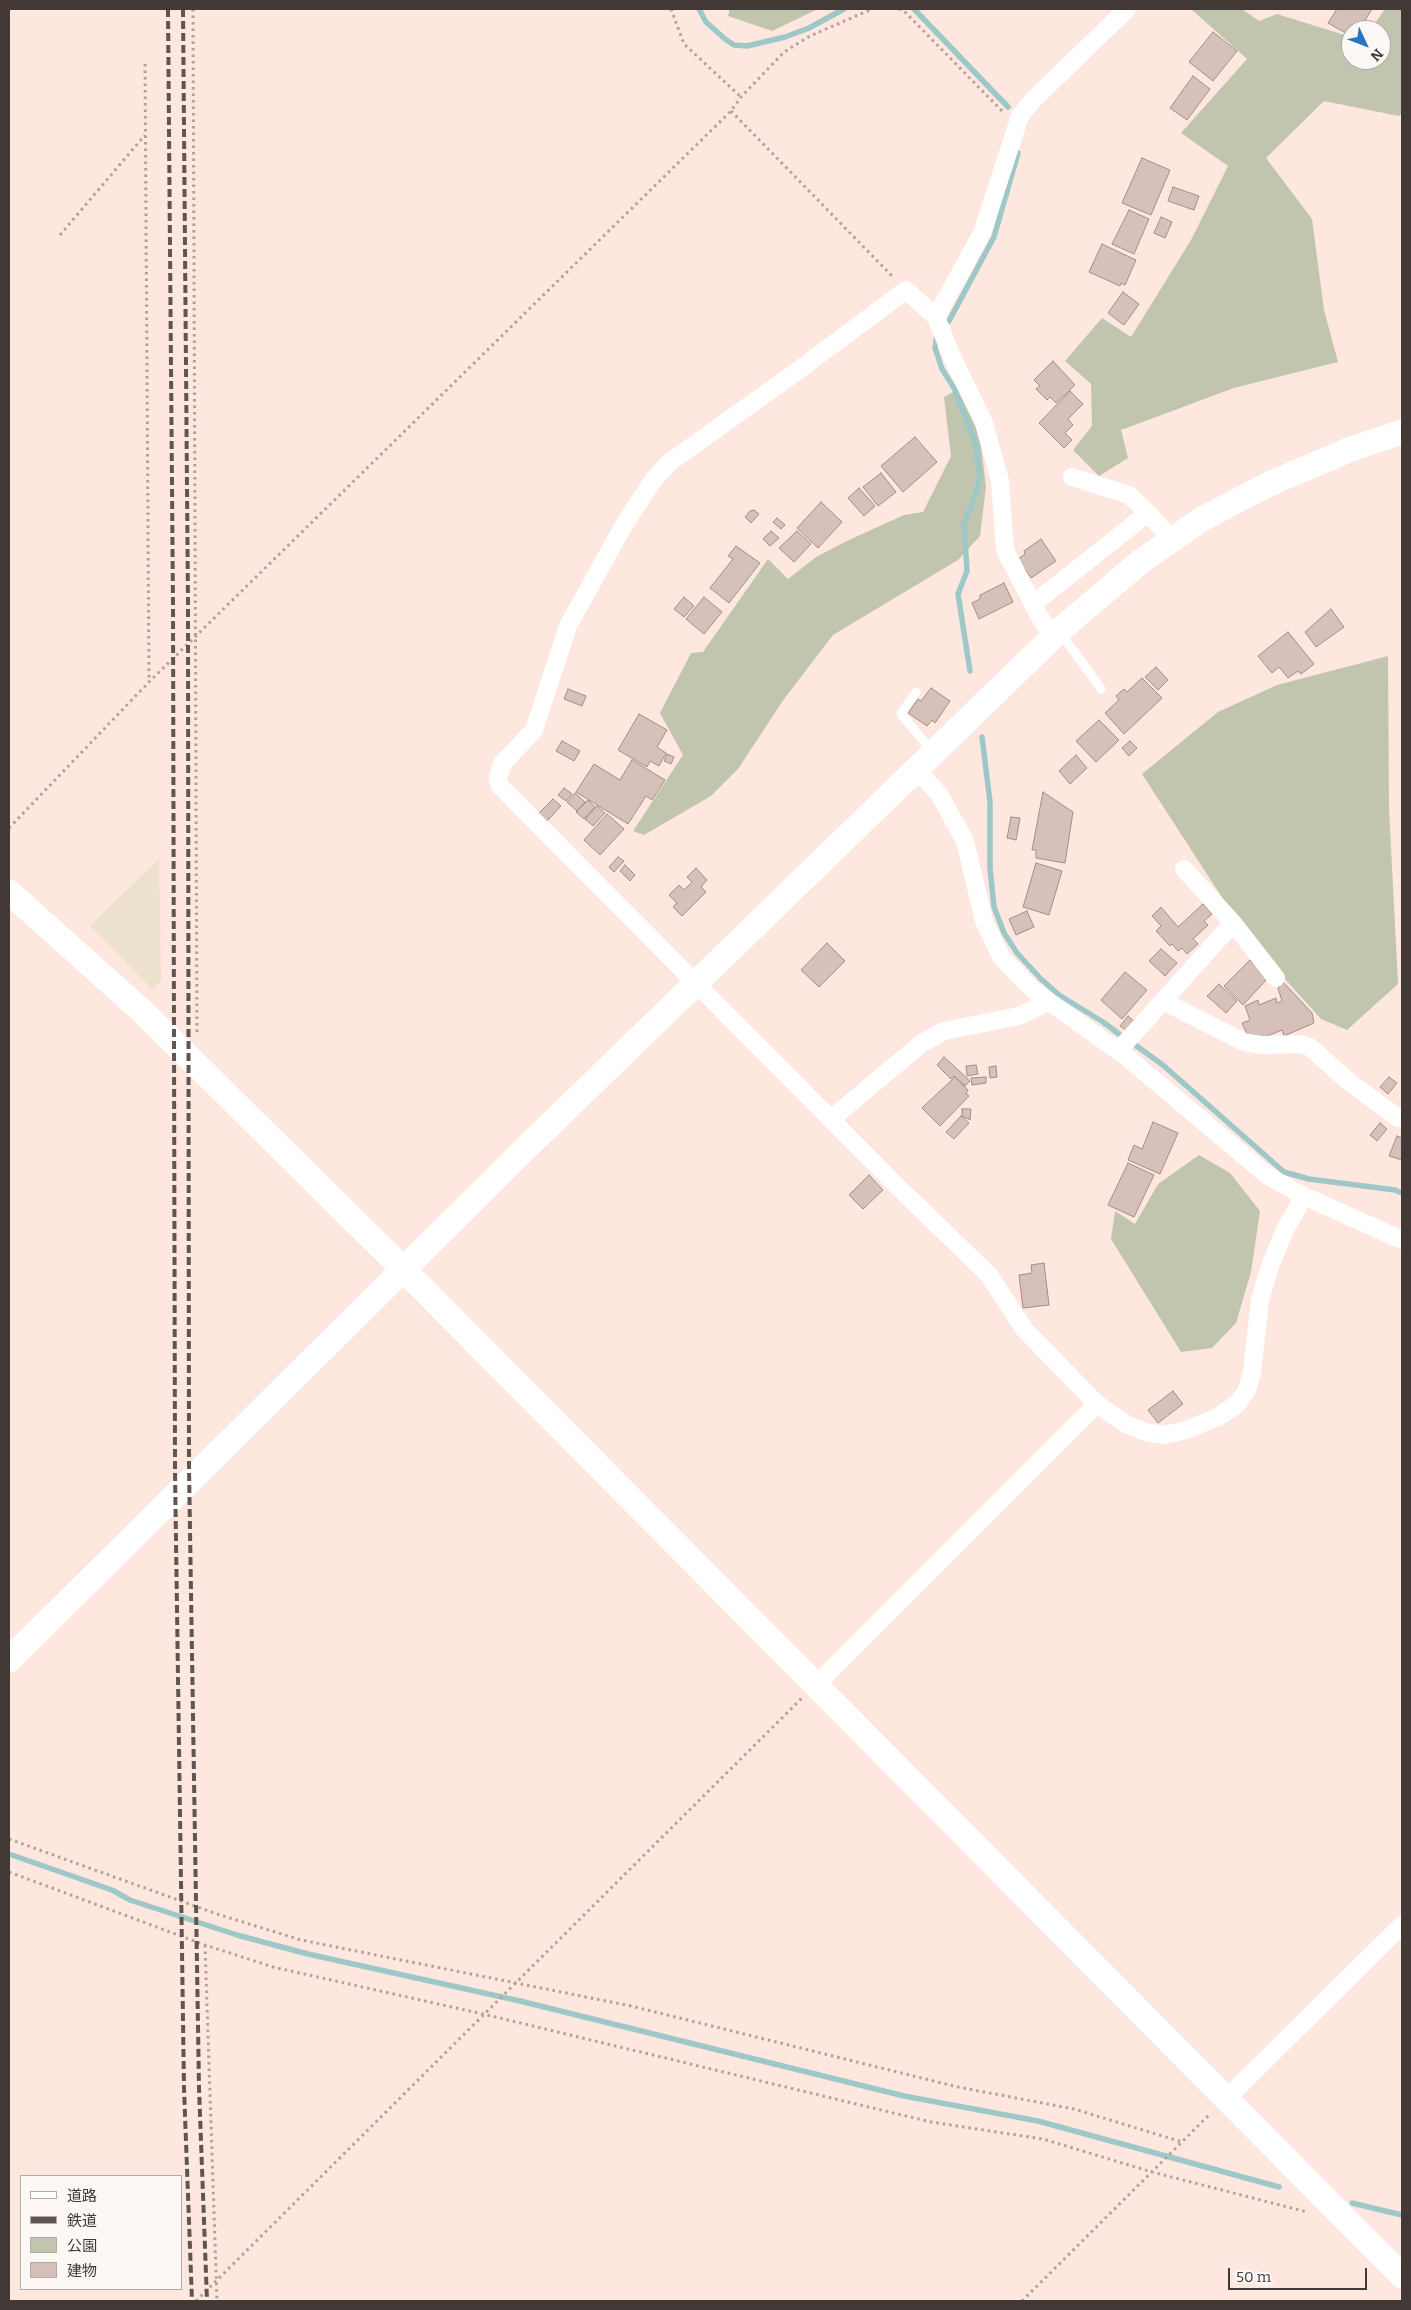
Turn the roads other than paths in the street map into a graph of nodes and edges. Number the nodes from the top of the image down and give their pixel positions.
1 (1127, 9) edge
2 (936, 317) junction
3 (1402, 432) edge
4 (1072, 477) dead end
5 (1148, 513) junction
6 (1172, 540) junction
7 (1033, 604) junction
8 (1056, 634) junction
9 (1101, 689) dead end
10 (916, 692) dead end
11 (925, 761) junction
12 (1184, 869) dead end
13 (9, 892) edge
14 (1233, 923) junction
15 (1276, 978) dead end
16 (697, 983) junction
17 (1163, 1001) junction
18 (1048, 1002) junction
19 (1119, 1050) junction
20 (1398, 1118) dead end
21 (831, 1119) junction
22 (1304, 1196) junction
23 (1402, 1240) edge
24 (403, 1269) junction
25 (1097, 1404) junction
26 (9, 1660) edge
27 (816, 1685) junction
28 (1402, 1925) edge
29 (1226, 2099) junction
30 (1402, 2276) edge

1 - 2 street
2 - 7 street
2 - 16 street
3 - 6 street
4 - 5 street
5 - 6 street
5 - 7 street
6 - 8 street
7 - 8 street
8 - 9 lane
8 - 11 street
10 - 11 lane
11 - 16 street
11 - 18 street
12 - 14 street
13 - 24 street
14 - 15 street
14 - 17 street
16 - 21 street
16 - 24 street
17 - 19 street
17 - 20 street
18 - 19 street
18 - 21 street
19 - 22 street
21 - 25 street
22 - 23 street
22 - 25 street
24 - 26 street
24 - 27 street
25 - 27 street
27 - 29 street
28 - 29 street
29 - 30 street

